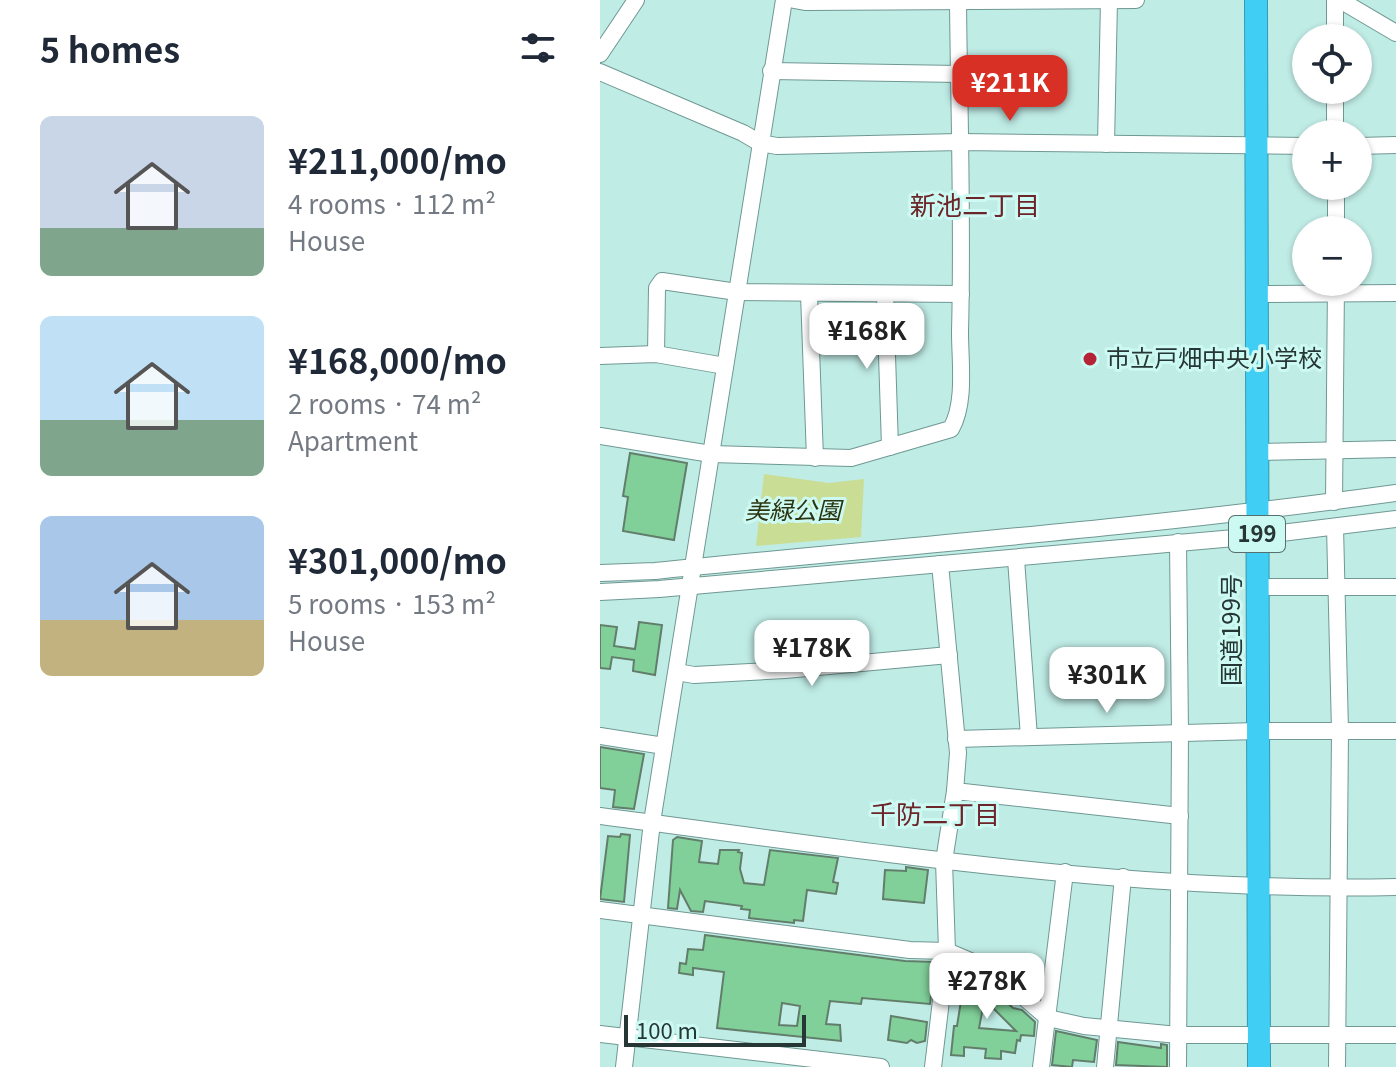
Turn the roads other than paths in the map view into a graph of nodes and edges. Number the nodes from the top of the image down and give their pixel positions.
1 (636, 0) edge
2 (784, 0) edge
3 (794, 0) edge
4 (1109, 0) edge
5 (1136, 0) edge
6 (1256, 0) edge
7 (1338, 0) edge
8 (958, 1) edge
9 (1336, 24) edge
10 (1396, 33) edge
11 (600, 54) edge
12 (771, 71) junction
13 (600, 72) edge
14 (959, 74) junction
15 (960, 142) junction
16 (760, 143) junction
17 (1106, 144) junction
18 (1396, 145) edge
19 (1256, 146) junction
20 (1292, 146) edge
21 (1372, 146) edge
22 (1292, 291) edge
23 (1372, 291) edge
24 (737, 292) junction
25 (1396, 293) edge
26 (809, 294) junction
27 (885, 294) junction
28 (961, 294) junction
29 (1257, 294) junction
30 (1336, 296) edge
31 (656, 354) junction
32 (600, 356) edge
33 (725, 366) junction
34 (600, 436) edge
35 (890, 447) junction
36 (1396, 449) edge
37 (1257, 452) junction
38 (1334, 452) junction
39 (711, 454) junction
40 (815, 458) junction
41 (1396, 493) edge
42 (1334, 502) junction
43 (1257, 512) junction
44 (1396, 519) edge
45 (1335, 527) junction
46 (1257, 536) junction
47 (1178, 542) junction
48 (1016, 559) junction
49 (940, 564) junction
50 (693, 567) junction
51 (600, 573) edge
52 (690, 586) junction
53 (1257, 587) junction
54 (1336, 587) junction
55 (1396, 587) edge
56 (600, 592) edge
57 (949, 655) junction
58 (677, 672) junction
59 (1258, 731) junction
60 (1340, 731) junction
61 (1396, 731) edge
62 (1180, 733) junction
63 (600, 736) edge
64 (1029, 737) junction
65 (956, 739) junction
66 (664, 746) junction
67 (955, 791) junction
68 (600, 816) edge
69 (1180, 816) junction
70 (652, 822) junction
71 (944, 861) junction
72 (1065, 872) junction
73 (1123, 877) junction
74 (1179, 883) junction
75 (1396, 887) edge
76 (1258, 888) junction
77 (1339, 889) junction
78 (600, 910) edge
79 (641, 915) junction
80 (947, 951) junction
81 (1048, 1018) junction
82 (1107, 1028) junction
83 (600, 1034) edge
84 (1178, 1035) junction
85 (1258, 1035) junction
86 (1396, 1035) edge
87 (627, 1037) junction
88 (1338, 1037) junction
89 (624, 1067) edge
90 (881, 1067) edge
91 (933, 1067) edge
92 (1041, 1067) edge
93 (1105, 1067) edge
94 (1178, 1067) edge
95 (1259, 1067) edge
96 (1337, 1067) edge

1 - 11 street
2 - 12 street
3 - 8 street
4 - 5 street
4 - 8 street
4 - 17 street
6 - 19 highway, 国道199号 / 199
7 - 9 street
7 - 10 street
8 - 14 street
12 - 14 street
12 - 16 street
13 - 16 street
14 - 15 street
15 - 16 street
15 - 17 street
15 - 28 street
16 - 24 street
17 - 19 street
18 - 21 street
19 - 20 street
19 - 29 highway, 国道199号 / 199
22 - 29 street
23 - 25 street
24 - 26 street
24 - 31 street
24 - 33 street
26 - 27 street
26 - 40 street
27 - 28 street
27 - 35 street
28 - 35 street
29 - 37 highway, 国道199号 / 199
30 - 38 street
31 - 32 street
31 - 33 street
33 - 39 street
34 - 39 street
35 - 40 street
36 - 38 street
37 - 38 street
37 - 43 highway, 国道199号 / 199
38 - 42 street
39 - 40 street
39 - 50 street
41 - 42 street
42 - 43 street
43 - 46 highway, 国道199号 / 199
43 - 50 street
44 - 45 street
45 - 46 street
45 - 54 street
46 - 47 street
46 - 53 highway, 国道199号 / 199
47 - 48 street
47 - 62 street
48 - 49 street
48 - 64 street
49 - 52 street
49 - 57 street
50 - 51 street
50 - 52 street
52 - 56 street
52 - 58 street
53 - 54 street
53 - 59 highway, 国道199号 / 199
54 - 55 street
54 - 60 street
57 - 58 street
57 - 65 street
58 - 66 street
59 - 60 street
59 - 62 street
59 - 76 highway, 国道199号 / 199
60 - 61 street
60 - 77 street
62 - 64 street
62 - 69 street
63 - 66 street
64 - 65 street
65 - 67 street
66 - 70 street
67 - 69 street
67 - 71 street
68 - 70 street
69 - 74 street
70 - 71 street
70 - 79 street
71 - 72 street
71 - 80 street
72 - 73 street
72 - 81 street
73 - 74 street
73 - 82 street
74 - 76 street
74 - 84 street
75 - 77 street
76 - 77 street
76 - 85 highway, 国道199号 / 199
77 - 88 street
78 - 79 street
79 - 80 street
79 - 87 street
80 - 81 street
80 - 91 street
81 - 82 street
81 - 92 street
82 - 84 street
82 - 93 street
83 - 87 street
84 - 85 street
84 - 94 street
85 - 88 street
85 - 95 highway, 国道199号 / 199
86 - 88 street
87 - 89 street
87 - 90 street
88 - 96 street

